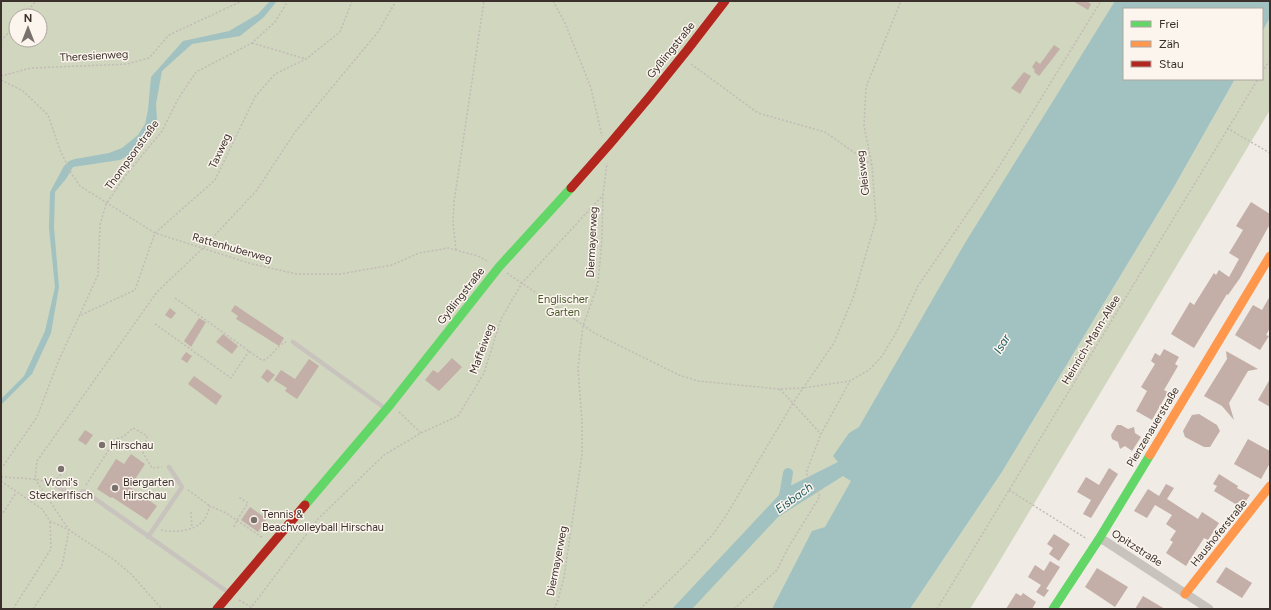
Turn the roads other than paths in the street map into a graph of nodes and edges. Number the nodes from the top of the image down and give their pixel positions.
1 (725, 1) edge
2 (1269, 258) edge
3 (293, 342) road end
4 (388, 407) junction
5 (169, 466) road end
6 (53, 484) road end
7 (1270, 486) edge
8 (148, 537) junction
9 (1099, 539) junction
10 (231, 594) junction
11 (1185, 594) junction
12 (217, 609) edge
13 (1053, 609) edge
14 (1209, 609) edge

1 - 4 street, Gyßlingstraße
2 - 9 street, Pienzenauerstraße
3 - 4 lane
4 - 10 street, Gyßlingstraße
5 - 8 lane
6 - 8 lane
7 - 11 street, Haushoferstraße
8 - 10 lane
9 - 11 street, Opitzstraße
9 - 13 street, Pienzenauerstraße
10 - 12 street, Gyßlingstraße
11 - 14 street, Opitzstraße

